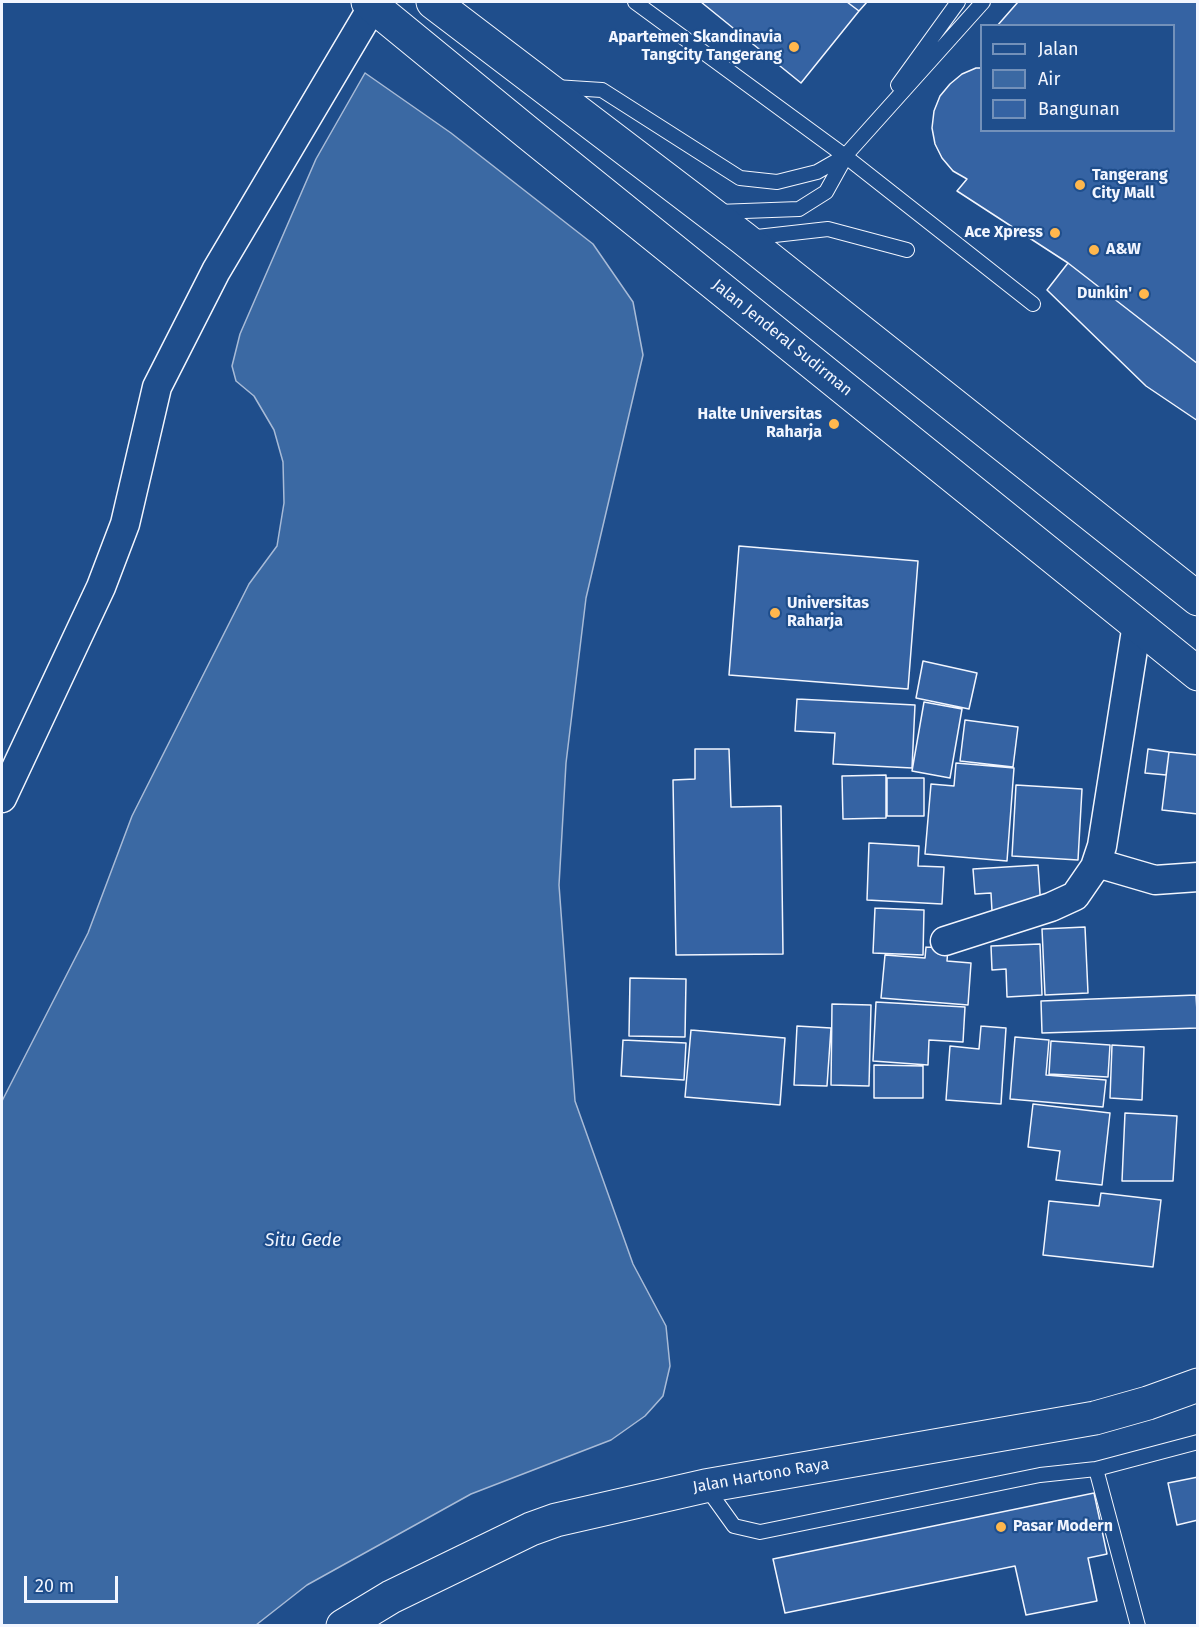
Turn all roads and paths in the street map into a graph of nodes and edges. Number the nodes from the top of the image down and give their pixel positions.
1 (434, 2) edge
2 (635, 2) edge
3 (958, 2) edge
4 (983, 2) edge
5 (370, 4) edge
6 (547, 86) junction
7 (845, 156) junction
8 (710, 213) junction
9 (743, 238) junction
10 (907, 250) dead end
11 (1033, 304) dead end
12 (1197, 599) edge
13 (1137, 624) junction
14 (1197, 674) edge
15 (2, 798) edge
16 (1097, 863) junction
17 (1197, 877) edge
18 (945, 940) dead end
19 (1197, 1385) edge
20 (1197, 1442) edge
21 (1096, 1469) junction
22 (705, 1485) junction
23 (343, 1626) edge
24 (1138, 1626) edge

1 - 6 main road
2 - 7 lane
3 - 7 lane
4 - 7 lane
5 - 13 main road, Jalan Jenderal Sudirman
5 - 15 street
6 - 7 lane
6 - 8 main road
7 - 8 lane
7 - 11 lane
8 - 9 main road
9 - 10 lane
9 - 12 main road
13 - 14 main road, Jalan Jenderal Sudirman
13 - 16 street
16 - 17 street
16 - 18 street
19 - 22 main road, Jalan Hartono Raya
20 - 21 lane
21 - 22 lane
21 - 24 lane
22 - 23 main road, Jalan Hartono Raya

